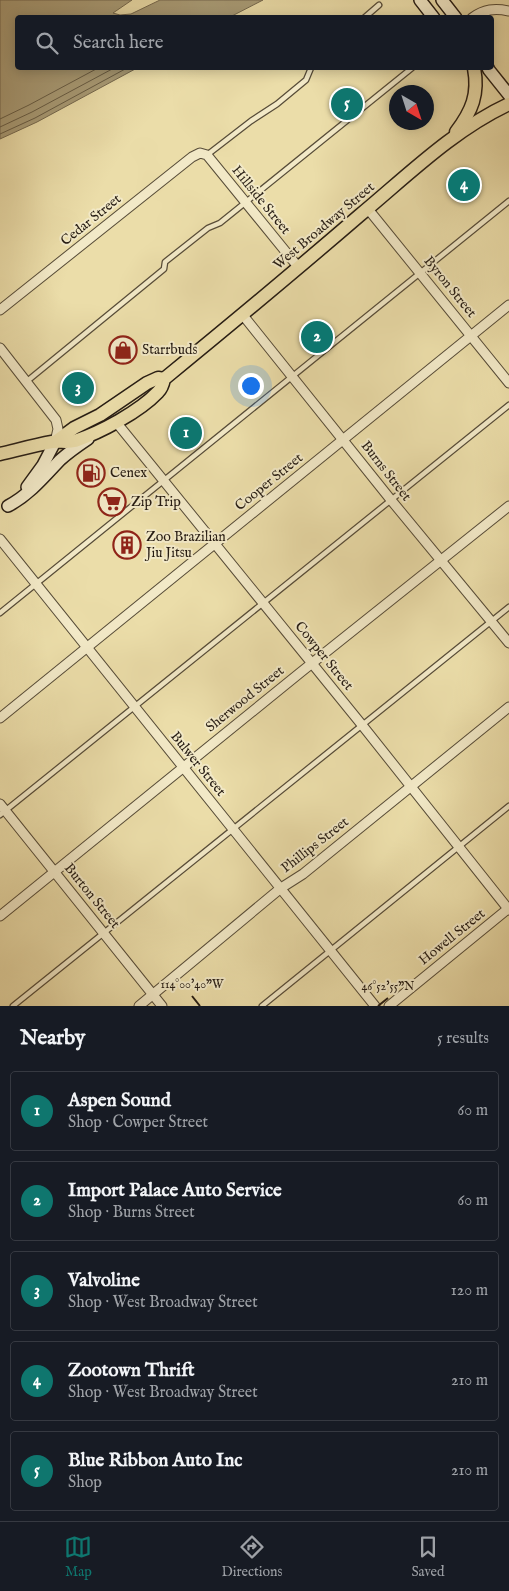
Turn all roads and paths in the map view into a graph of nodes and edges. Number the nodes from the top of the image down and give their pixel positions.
1 (420, 0) edge
2 (442, 0) edge
3 (380, 5) dead end
4 (509, 11) edge
5 (368, 15) edge
6 (432, 15) edge
7 (454, 15) edge
8 (476, 15) edge
9 (310, 70) edge
10 (410, 70) edge
11 (474, 70) edge
12 (488, 70) edge
13 (509, 95) edge
14 (509, 104) edge
15 (452, 139) junction
16 (203, 154) junction
17 (509, 201) edge
18 (245, 203) junction
19 (368, 209) junction
20 (299, 268) junction
21 (420, 272) junction
22 (509, 305) edge
23 (0, 310) edge
24 (242, 314) junction
25 (472, 335) junction
26 (0, 348) edge
27 (292, 376) junction
28 (164, 379) junction
29 (26, 382) junction
30 (509, 383) edge
31 (509, 405) edge
32 (116, 422) junction
33 (104, 429) junction
34 (343, 439) junction
35 (55, 442) junction
36 (0, 454) edge
37 (164, 480) junction
38 (391, 500) junction
39 (509, 506) edge
40 (4, 510) edge
41 (0, 539) edge
42 (215, 543) junction
43 (440, 560) junction
44 (36, 583) junction
45 (264, 603) junction
46 (509, 607) edge
47 (0, 612) edge
48 (491, 621) junction
49 (509, 643) edge
50 (87, 647) junction
51 (312, 663) junction
52 (134, 707) junction
53 (509, 707) edge
54 (0, 718) edge
55 (362, 725) junction
56 (182, 768) junction
57 (411, 785) junction
58 (509, 806) edge
59 (2, 810) edge
60 (234, 829) junction
61 (459, 847) junction
62 (54, 872) junction
63 (281, 888) junction
64 (509, 909) edge
65 (0, 916) edge
66 (104, 934) junction
67 (330, 951) junction
68 (153, 994) junction
69 (13, 1006) edge
70 (139, 1006) edge
71 (162, 1006) edge
72 (262, 1006) edge
73 (375, 1006) edge
74 (389, 1006) edge

1 - 6 main road
2 - 7 main road
3 - 5 lane
4 - 8 street
9 - 16 lane
10 - 18 lane
11 - 15 main road
12 - 13 main road
14 - 15 main road, West Broadway Street
15 - 19 main road, West Broadway Street
16 - 18 street, Hillside Street
16 - 23 street, Cedar Street
17 - 21 lane
18 - 20 street, Hillside Street
18 - 29 lane
19 - 20 main road, West Broadway Street
19 - 21 street, Byron Street
20 - 24 main road, West Broadway Street
21 - 25 street, Byron Street
21 - 27 lane
22 - 25 street, Cooper Street
24 - 27 street, Burns Street
24 - 28 main road, West Broadway Street
25 - 30 street, Byron Street
25 - 34 street, Cooper Street
26 - 29 street
27 - 34 street, Burns Street
27 - 37 lane
28 - 32 main road, West Broadway Street
28 - 35 main road, West Broadway Street
29 - 35 street
31 - 38 lane
32 - 33 main road, West Broadway Street
32 - 37 street, Cowper Street
33 - 35 main road, West Broadway Street
33 - 40 main road
34 - 38 street, Burns Street
34 - 42 street, Cooper Street
35 - 36 main road, West Broadway Street
35 - 40 main road
37 - 42 street, Cowper Street
37 - 44 lane
38 - 43 street, Burns Street
38 - 45 lane
39 - 43 street, Sherwood Street
41 - 44 street, Bulwer Street
42 - 45 street, Cowper Street
42 - 50 street, Cooper Street
43 - 48 street, Burns Street
43 - 51 street, Sherwood Street
44 - 47 lane
44 - 50 street, Bulwer Street
45 - 51 street, Cowper Street
45 - 52 lane
46 - 48 lane
48 - 49 street, Burns Street
48 - 55 lane
50 - 52 street, Bulwer Street
50 - 54 street, Cooper Street
51 - 55 street, Cowper Street
51 - 56 street, Sherwood Street
52 - 56 street, Bulwer Street
52 - 59 lane
53 - 57 street, Phillips Street
55 - 57 street, Cowper Street
55 - 60 lane
56 - 60 street, Bulwer Street
56 - 62 street, Sherwood Street
57 - 61 street, Cowper Street
57 - 63 street, Phillips Street
58 - 61 lane
59 - 62 street, Burton Street
60 - 63 street, Bulwer Street
60 - 66 lane
61 - 64 street, Cowper Street
61 - 67 lane
62 - 65 street, Sherwood Street
62 - 66 street, Burton Street
63 - 67 street, Bulwer Street
63 - 68 street, Phillips Street
64 - 74 street, Howell Street
66 - 68 street, Burton Street
66 - 69 lane
67 - 72 lane
67 - 73 street, Bulwer Street
68 - 70 street, Phillips Street
68 - 71 street, Burton Street

